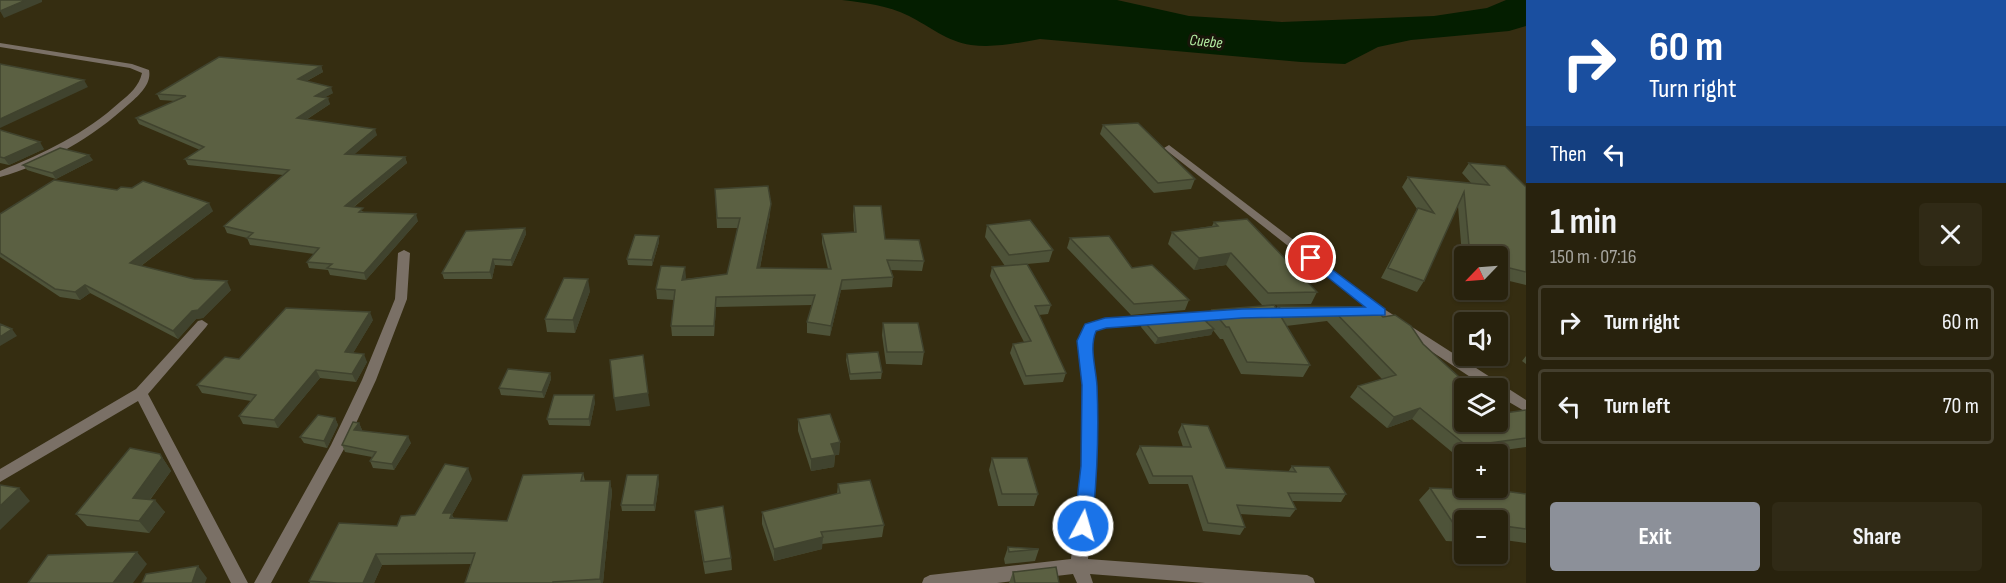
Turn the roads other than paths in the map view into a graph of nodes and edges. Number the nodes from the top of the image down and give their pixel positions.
1 (0, 45) edge
2 (1169, 148) dead end
3 (0, 174) edge
4 (404, 253) dead end
5 (1360, 310) edge
6 (1380, 312) junction
7 (1242, 314) edge
8 (202, 324) dead end
9 (141, 393) junction
10 (1526, 407) edge
11 (0, 476) edge
12 (1079, 566) junction
13 (240, 583) edge
14 (262, 583) edge
15 (930, 583) edge
16 (1084, 583) edge
17 (1307, 583) edge

1 - 3 street
2 - 6 street
4 - 14 street
5 - 6 street
6 - 10 street
7 - 12 street
8 - 9 street
9 - 11 street
9 - 13 street
12 - 15 street
12 - 16 street
12 - 17 street

